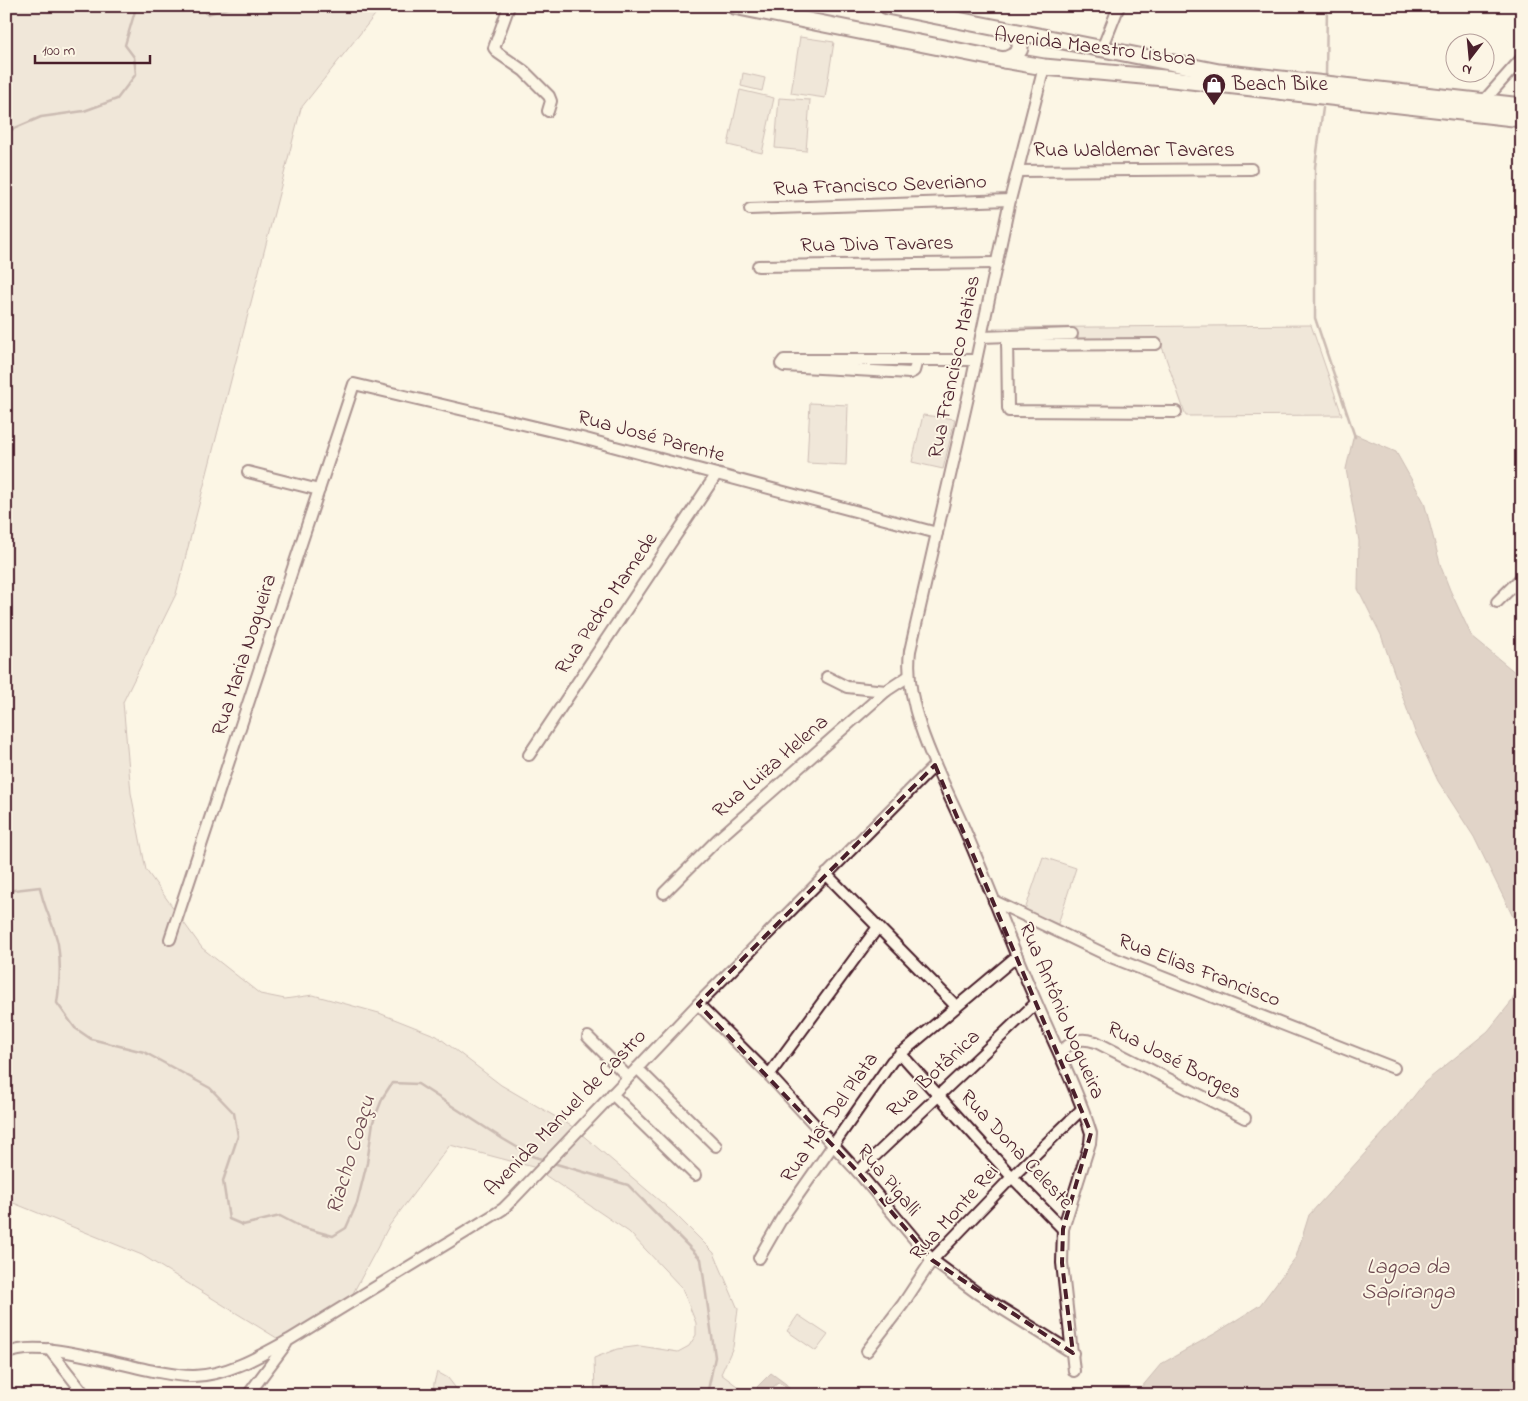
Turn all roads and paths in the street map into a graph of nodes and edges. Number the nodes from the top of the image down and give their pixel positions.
1 (509, 6) edge
2 (734, 6) edge
3 (887, 6) edge
4 (1120, 6) edge
5 (1014, 32) junction
6 (1102, 49) junction
7 (1522, 58) edge
8 (1004, 60) junction
9 (1044, 66) junction
10 (1482, 103) junction
11 (1522, 106) edge
12 (548, 111) dead end
13 (1522, 119) edge
14 (1250, 169) dead end
15 (1018, 171) junction
16 (1010, 200) junction
17 (750, 209) dead end
18 (997, 263) junction
19 (758, 266) dead end
20 (1072, 334) dead end
21 (981, 337) junction
22 (1007, 340) junction
23 (1156, 344) dead end
24 (917, 360) junction
25 (976, 360) junction
26 (354, 384) joint
27 (1176, 412) dead end
28 (248, 472) dead end
29 (716, 475) junction
30 (319, 490) junction
31 (937, 532) junction
32 (1522, 577) edge
33 (1497, 602) dead end
34 (910, 676) junction
35 (827, 677) dead end
36 (886, 691) junction
37 (529, 755) dead end
38 (935, 765) junction
39 (826, 874) junction
40 (664, 893) dead end
41 (994, 901) junction
42 (878, 927) junction
43 (170, 939) dead end
44 (1017, 956) junction
45 (1036, 1003) junction
46 (698, 1004) junction
47 (956, 1006) junction
48 (588, 1037) dead end
49 (1059, 1052) junction
50 (900, 1054) junction
51 (637, 1068) junction
52 (1394, 1068) dead end
53 (769, 1075) junction
54 (628, 1077) junction
55 (612, 1094) junction
56 (939, 1095) junction
57 (1082, 1109) junction
58 (1245, 1118) dead end
59 (832, 1144) junction
60 (716, 1146) dead end
61 (858, 1172) junction
62 (695, 1176) dead end
63 (1012, 1177) junction
64 (1063, 1229) junction
65 (759, 1258) dead end
66 (932, 1260) junction
67 (289, 1340) junction
68 (49, 1349) junction
69 (867, 1351) dead end
70 (1073, 1353) junction
71 (6, 1354) edge
72 (1074, 1371) dead end
73 (85, 1395) edge
74 (248, 1395) edge

1 - 12 street
2 - 8 highway, Avenida Maestro Lisboa
3 - 5 highway, Avenida Maestro Lisboa
4 - 6 street
5 - 6 highway, Avenida Maestro Lisboa
5 - 8 highway
6 - 10 highway, Avenida Maestro Lisboa
7 - 10 street
8 - 9 highway, Avenida Maestro Lisboa
9 - 13 highway, Avenida Maestro Lisboa
9 - 15 street, Rua Francisco Matias
10 - 11 highway, Avenida Maestro Lisboa
14 - 15 street, Rua Waldemar Tavares
15 - 16 street, Rua Francisco Matias
16 - 17 street, Rua Francisco Severiano
16 - 18 street, Rua Francisco Matias
18 - 19 street, Rua Diva Tavares
18 - 21 street, Rua Francisco Matias
20 - 22 street
21 - 22 street
21 - 25 street, Rua Francisco Matias
22 - 23 street
22 - 27 street
24 - 24 street
24 - 25 street
25 - 31 street, Rua Francisco Matias
26 - 29 street, Rua José Parente
26 - 30 street, Rua Maria Nogueira
28 - 30 street
29 - 31 street, Rua José Parente
29 - 37 street, Rua Pedro Mamede
30 - 43 street, Rua Maria Nogueira
31 - 34 street, Rua Francisco Matias
32 - 33 street
34 - 36 street, Rua Luiza Helena
34 - 38 street, Rua Antônio Nogueira
35 - 36 street
36 - 40 street, Rua Luiza Helena
38 - 39 street, Avenida Manuel de Castro
38 - 41 street, Rua Antônio Nogueira
39 - 42 street
39 - 46 street, Avenida Manuel de Castro
41 - 44 street, Rua Antônio Nogueira
41 - 52 street, Rua Elias Francisco
42 - 47 street
42 - 53 street
44 - 45 street, Rua Antônio Nogueira
44 - 47 street, Rua Mar Del Plata
45 - 49 street, Rua Antônio Nogueira
45 - 56 street, Rua Botânica
46 - 51 street, Avenida Manuel de Castro
46 - 53 street, Rua Pigalli
47 - 50 street, Rua Mar Del Plata
48 - 54 street
49 - 57 street, Rua Antônio Nogueira
49 - 58 street, Rua José Borges
50 - 56 street, Rua Dona Celeste
50 - 59 street, Rua Mar Del Plata
51 - 54 street, Avenida Manuel de Castro
51 - 60 street
53 - 59 street, Rua Pigalli
54 - 55 street, Avenida Manuel de Castro
55 - 62 street
55 - 67 street, Avenida Manuel de Castro
56 - 61 street, Rua Botânica
56 - 63 street, Rua Dona Celeste
57 - 63 street, Rua Monte Rei
57 - 64 street, Rua Antônio Nogueira
59 - 61 street, Rua Pigalli
59 - 65 street, Rua Mar Del Plata
61 - 66 street, Rua Pigalli
63 - 64 street, Rua Dona Celeste
63 - 66 street, Rua Monte Rei
64 - 70 street, Rua Antônio Nogueira
66 - 69 street, Rua Monte Rei
66 - 70 street, Rua Pigalli
67 - 68 street, Avenida Manuel de Castro
67 - 74 street
68 - 71 street, Avenida Manuel de Castro
68 - 73 street
70 - 72 street, Rua Antônio Nogueira

